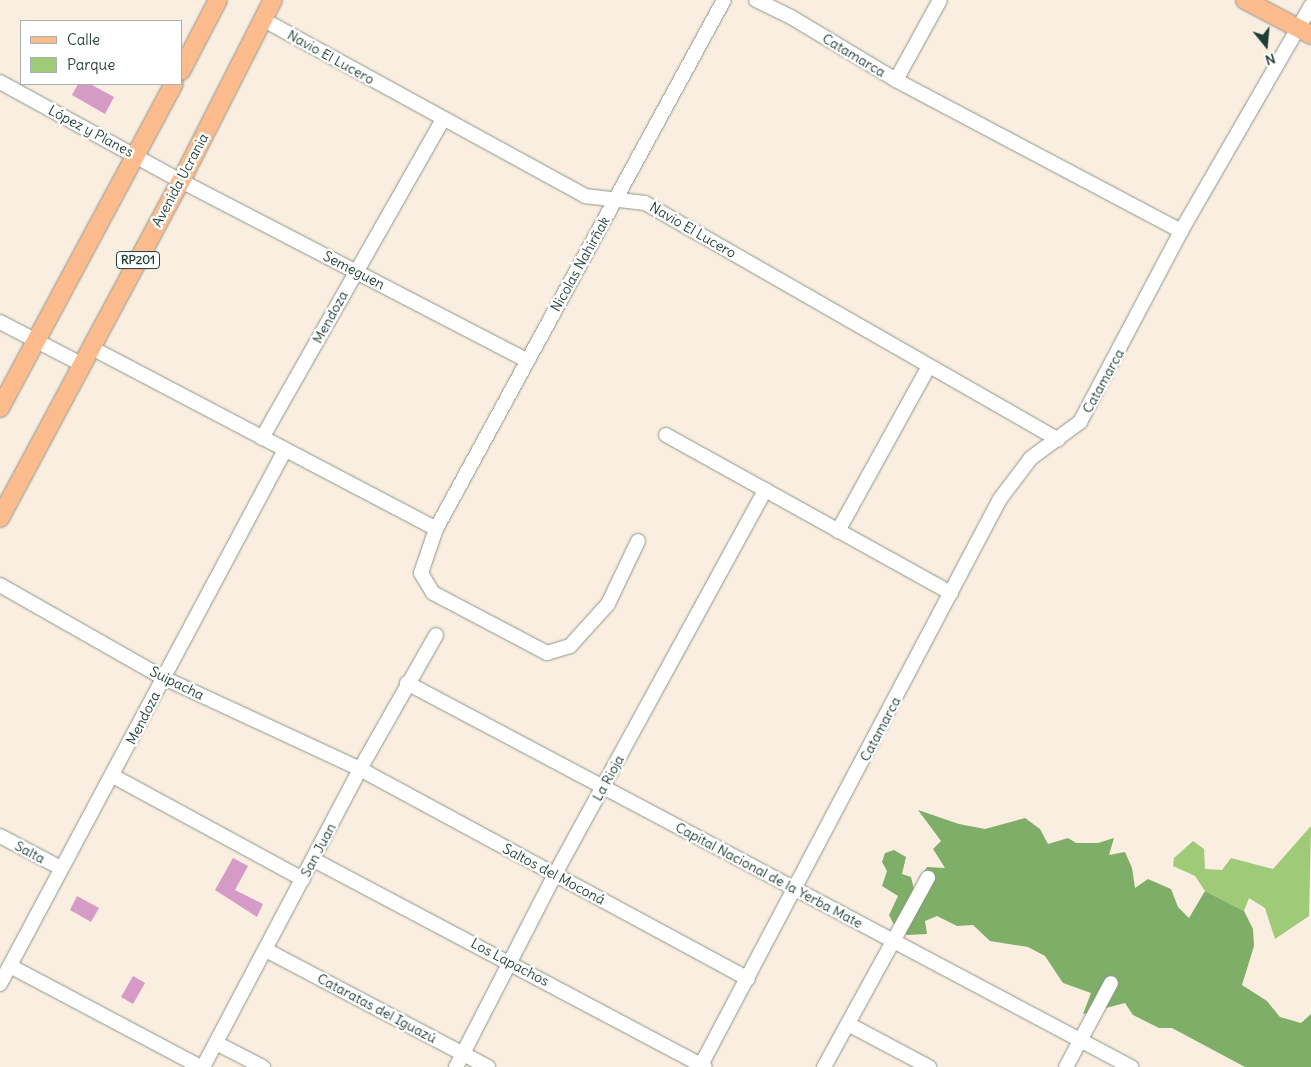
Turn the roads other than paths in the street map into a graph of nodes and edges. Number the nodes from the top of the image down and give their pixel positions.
1 (218, 0) edge
2 (273, 0) edge
3 (724, 0) edge
4 (756, 0) edge
5 (940, 0) edge
6 (1245, 0) edge
7 (1265, 5) edge
8 (1311, 6) edge
9 (264, 20) junction
10 (1305, 32) edge
11 (182, 69) edge
12 (896, 80) junction
13 (0, 82) edge
14 (173, 85) edge
15 (443, 119) junction
16 (136, 156) junction
17 (181, 181) junction
18 (615, 199) junction
19 (1181, 231) junction
20 (356, 271) junction
21 (0, 322) edge
22 (36, 341) junction
23 (90, 347) junction
24 (528, 360) junction
25 (83, 365) junction
26 (929, 366) junction
27 (0, 408) edge
28 (666, 435) dead end
29 (262, 438) junction
30 (1058, 440) junction
31 (285, 450) junction
32 (764, 490) junction
33 (0, 518) edge
34 (436, 529) junction
35 (838, 531) junction
36 (638, 541) dead end
37 (0, 585) edge
38 (951, 593) junction
39 (436, 635) dead end
40 (164, 678) junction
41 (407, 683) junction
42 (360, 769) junction
43 (113, 776) junction
44 (603, 786) junction
45 (0, 836) edge
46 (314, 860) junction
47 (60, 868) junction
48 (555, 874) junction
49 (928, 878) dead end
50 (303, 879) junction
51 (795, 891) junction
52 (892, 941) junction
53 (266, 950) junction
54 (510, 961) junction
55 (10, 966) junction
56 (748, 979) junction
57 (1111, 983) dead end
58 (0, 984) edge
59 (848, 1024) junction
60 (1080, 1040) junction
61 (216, 1043) junction
62 (463, 1054) junction
63 (702, 1066) edge
64 (202, 1067) edge
65 (264, 1067) edge
66 (456, 1067) edge
67 (488, 1067) edge
68 (824, 1067) edge
69 (929, 1067) edge
70 (1066, 1067) edge
71 (1130, 1067) edge

1 - 11 main road
2 - 9 main road, Avenida Ucrania / RP201
3 - 18 street, Nicolas Nahirñak
4 - 12 street, Catamarca
5 - 12 street
6 - 7 main road
7 - 10 main road
8 - 10 street
9 - 15 street, Navio El Lucero
9 - 17 main road, Avenida Ucrania / RP201
10 - 19 street
12 - 19 street, Catamarca
13 - 16 street, López y Planes
14 - 16 main road
15 - 18 street, Navio El Lucero
15 - 20 street, Mendoza
16 - 17 street, López y Planes
16 - 22 main road
17 - 20 street, Semeguen
17 - 23 main road, Avenida Ucrania / RP201
18 - 24 street, Nicolas Nahirñak
18 - 26 street, Navio El Lucero
19 - 30 street, Catamarca
20 - 24 street, Semeguen
20 - 29 street, Mendoza
21 - 22 street
22 - 25 street
22 - 27 main road
23 - 25 main road, Avenida Ucrania / RP201
23 - 29 street
24 - 34 street, Nicolas Nahirñak
25 - 33 main road, Avenida Ucrania / RP201
26 - 30 street, Navio El Lucero
26 - 35 street
28 - 32 street
29 - 31 street
30 - 38 street, Catamarca
31 - 34 street
31 - 40 street, Mendoza
32 - 35 street
32 - 44 street, La Rioja
34 - 36 street, Nicolas Nahirñak
35 - 38 street
37 - 40 street, Suipacha
38 - 51 street, Catamarca
39 - 41 street, San Juan
40 - 42 street, Suipacha
40 - 43 street, Mendoza
41 - 42 street, San Juan
41 - 44 street, Capital Nacional de la Yerba Mate
42 - 46 street, San Juan
42 - 48 street, Saltos del Moconá
43 - 47 street, Mendoza
43 - 50 street
44 - 48 street, La Rioja
44 - 51 street, Capital Nacional de la Yerba Mate
45 - 47 street, Salta
46 - 50 street, San Juan
46 - 54 street, Los Lapachos
47 - 55 street, Mendoza
48 - 54 street, La Rioja
48 - 56 street, Saltos del Moconá
49 - 52 street
50 - 53 street, San Juan
51 - 52 street, Capital Nacional de la Yerba Mate
51 - 56 street, Catamarca
52 - 59 street
52 - 60 street, Capital Nacional de la Yerba Mate
53 - 61 street, San Juan
53 - 62 street, Cataratas del Iguazú
54 - 62 street, La Rioja
54 - 63 street, Los Lapachos
55 - 58 street, Mendoza
55 - 64 street
56 - 63 street, Catamarca
57 - 60 street
59 - 68 street
59 - 69 street
60 - 70 street
60 - 71 street, Capital Nacional de la Yerba Mate
61 - 64 street, San Juan
61 - 65 street
62 - 66 street, La Rioja
62 - 67 street, Cataratas del Iguazú

